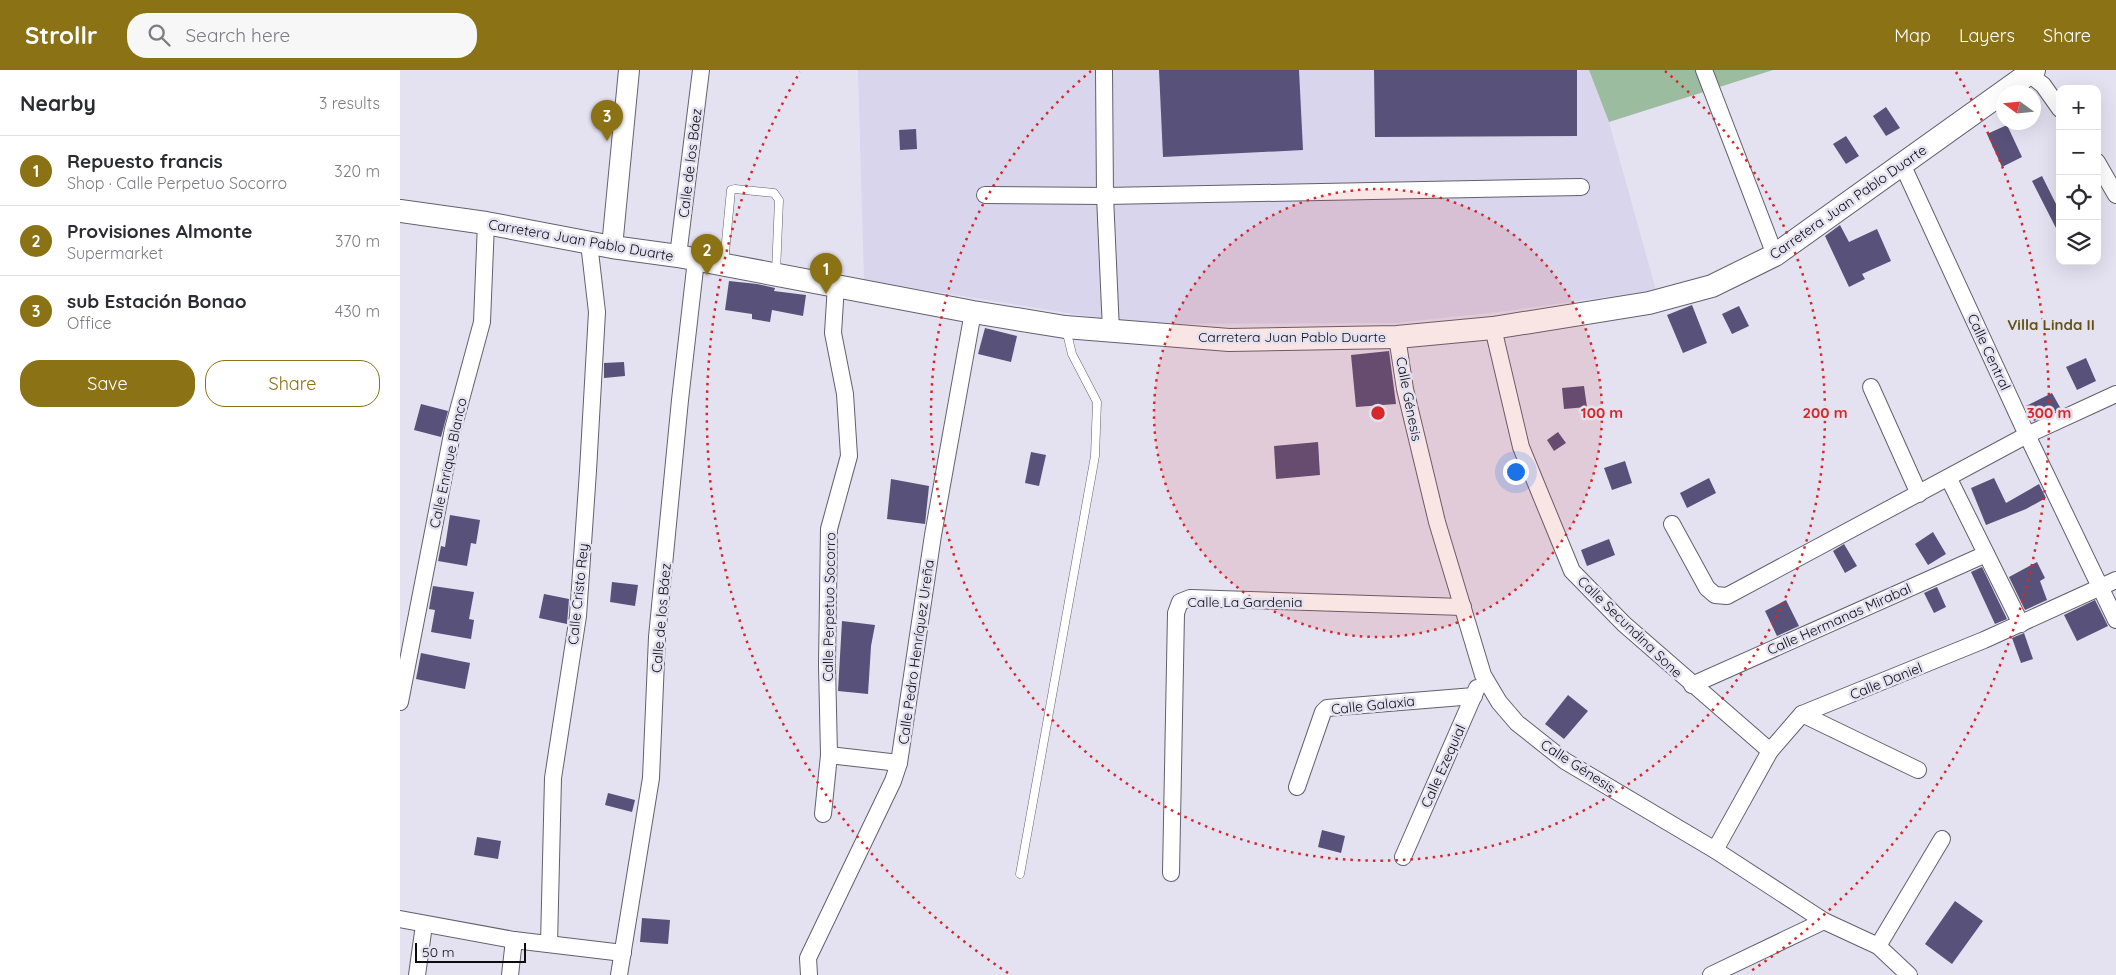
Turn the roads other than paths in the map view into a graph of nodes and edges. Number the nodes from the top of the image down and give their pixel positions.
1 (629, 70) edge
2 (702, 70) edge
3 (1104, 70) edge
4 (1704, 70) edge
5 (2032, 72) edge
6 (2056, 103) edge
7 (1902, 164) junction
8 (2101, 169) edge
9 (1581, 188) dead end
10 (985, 195) dead end
11 (2116, 195) edge
12 (1105, 196) junction
13 (400, 211) edge
14 (486, 223) junction
15 (589, 243) junction
16 (612, 247) junction
17 (1776, 254) junction
18 (687, 258) junction
19 (724, 265) junction
20 (776, 274) junction
21 (836, 285) junction
22 (973, 312) junction
23 (1066, 327) junction
24 (1493, 328) junction
25 (1111, 331) junction
26 (1397, 337) junction
27 (1871, 387) dead end
28 (2116, 394) edge
29 (2027, 436) junction
30 (1948, 479) junction
31 (1919, 494) junction
32 (1672, 524) dead end
33 (1986, 554) junction
34 (2116, 580) edge
35 (2101, 588) junction
36 (1463, 607) junction
37 (2116, 620) edge
38 (2021, 624) junction
39 (1484, 675) junction
40 (1692, 685) junction
41 (1474, 696) junction
42 (400, 702) edge
43 (1802, 714) junction
44 (1770, 750) junction
45 (829, 754) junction
46 (899, 764) junction
47 (1918, 770) dead end
48 (1297, 788) dead end
49 (823, 814) dead end
50 (1942, 839) dead end
51 (1715, 850) junction
52 (1403, 857) dead end
53 (1171, 873) dead end
54 (1020, 874) dead end
55 (400, 919) edge
56 (1824, 921) junction
57 (424, 925) junction
58 (514, 940) junction
59 (549, 944) junction
60 (1878, 946) junction
61 (622, 953) junction
62 (417, 975) edge
63 (510, 975) edge
64 (619, 975) edge
65 (809, 975) edge
66 (1711, 975) edge
67 (1909, 975) edge

1 - 16 street
2 - 18 street, Calle de los Báez
3 - 12 street
4 - 17 street
5 - 6 street
5 - 7 main road, Carretera Juan Pablo Duarte
7 - 17 main road, Carretera Juan Pablo Duarte
7 - 29 street, Calle Central
8 - 11 street
9 - 12 street
10 - 12 street
12 - 25 street
13 - 14 main road, Carretera Juan Pablo Duarte
14 - 15 main road, Carretera Juan Pablo Duarte
14 - 42 street, Calle Enrique Blanco
15 - 16 main road, Carretera Juan Pablo Duarte
15 - 59 street, Calle Cristo Rey
16 - 18 main road, Carretera Juan Pablo Duarte
17 - 24 main road, Carretera Juan Pablo Duarte
18 - 19 main road, Carretera Juan Pablo Duarte
18 - 61 street, Calle de los Báez
19 - 20 main road, Carretera Juan Pablo Duarte
19 - 20 lane
20 - 21 main road, Carretera Juan Pablo Duarte
21 - 22 main road, Carretera Juan Pablo Duarte
21 - 45 street, Calle Perpetuo Socorro
22 - 23 main road, Carretera Juan Pablo Duarte
22 - 46 street, Calle Pedro Henríquez Ureña
23 - 25 main road, Carretera Juan Pablo Duarte
23 - 54 lane
24 - 26 main road, Carretera Juan Pablo Duarte
24 - 40 street, Calle Secundina Sone
25 - 26 main road, Carretera Juan Pablo Duarte
26 - 36 street, Calle Génesis
27 - 31 street
28 - 29 street
29 - 30 street
29 - 35 street, Calle Central
30 - 31 street
30 - 33 street
31 - 32 street
33 - 38 street
33 - 40 street, Calle Hermanas Mirabal
34 - 35 street, Calle Daniel
35 - 37 street, Calle Central
35 - 38 street, Calle Daniel
36 - 39 street, Calle Génesis
36 - 53 street, Calle La Gardenia
38 - 43 street, Calle Daniel
39 - 41 street, Calle Ezequial
39 - 51 street, Calle Génesis
40 - 44 street, Calle Secundina Sone
41 - 48 street, Calle Galaxia
41 - 52 street, Calle Ezequial
43 - 44 street, Calle Daniel
43 - 47 street
44 - 51 street, Calle Daniel
45 - 46 street
45 - 49 street, Calle Perpetuo Socorro
46 - 65 street, Calle Pedro Henríquez Ureña
50 - 60 street
51 - 56 street, Calle Génesis
55 - 57 street
56 - 60 street, Calle Génesis
56 - 66 street
57 - 58 street
57 - 62 street
58 - 59 street
58 - 63 street
59 - 61 street
60 - 67 street, Calle Génesis
61 - 64 street, Calle de los Báez

